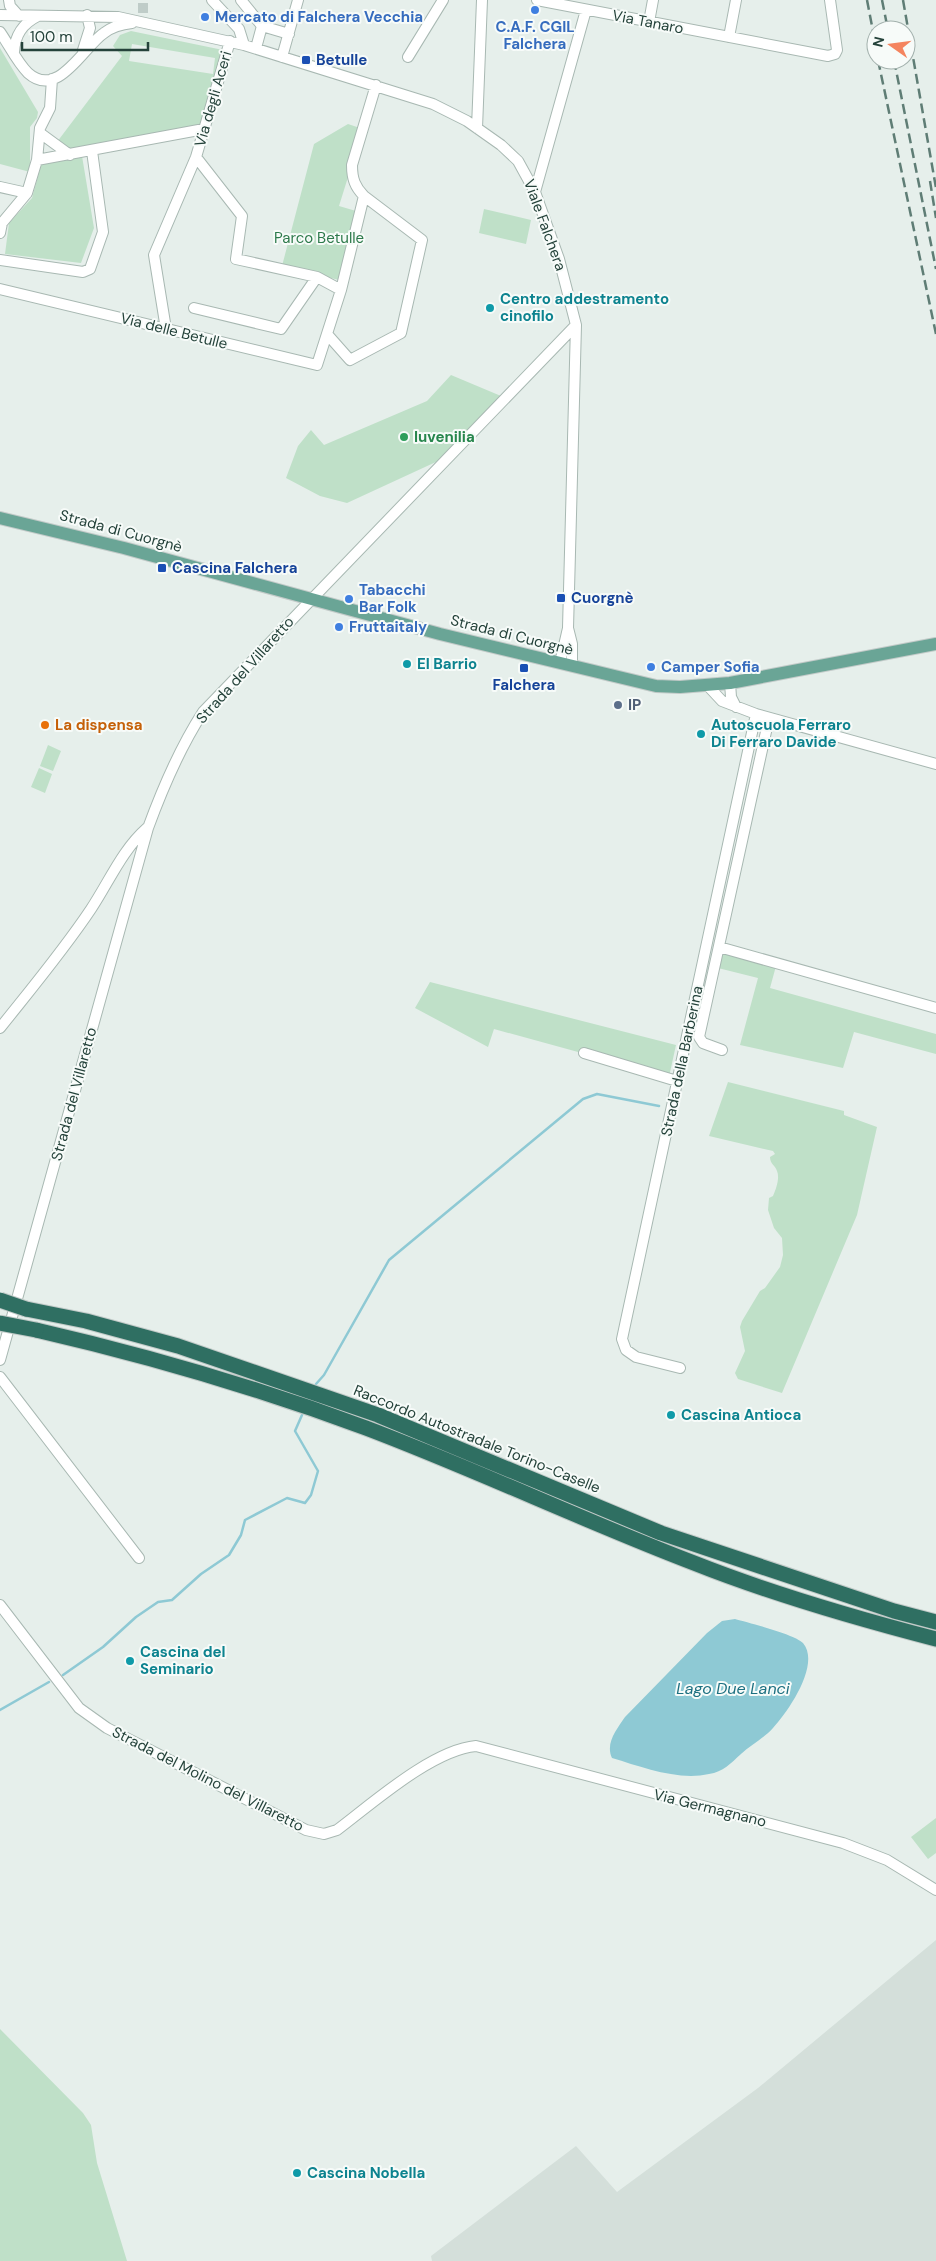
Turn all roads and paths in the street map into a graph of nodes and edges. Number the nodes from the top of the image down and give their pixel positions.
1 (9, 0) edge
2 (212, 0) edge
3 (241, 0) edge
4 (298, 0) edge
5 (443, 0) edge
6 (482, 0) edge
7 (537, 0) edge
8 (653, 0) edge
9 (736, 0) edge
10 (830, 0) edge
11 (573, 3) edge
12 (586, 10) junction
13 (0, 15) edge
14 (87, 15) junction
15 (19, 16) junction
16 (39, 16) junction
17 (142, 17) junction
18 (648, 22) junction
19 (262, 26) junction
20 (0, 32) edge
21 (289, 34) junction
22 (729, 37) junction
23 (230, 41) junction
24 (244, 45) junction
25 (256, 48) junction
26 (14, 52) junction
27 (81, 56) junction
28 (282, 57) junction
29 (408, 57) dead end
30 (52, 79) junction
31 (376, 85) junction
32 (478, 128) junction
33 (204, 129) junction
34 (187, 132) junction
35 (40, 134) junction
36 (199, 145) junction
37 (92, 151) junction
38 (70, 155) junction
39 (196, 157) junction
40 (37, 160) junction
41 (0, 187) edge
42 (535, 192) junction
43 (27, 194) junction
44 (364, 196) junction
45 (1, 226) edge
46 (0, 260) edge
47 (317, 277) junction
48 (0, 289) edge
49 (341, 290) junction
50 (194, 308) dead end
51 (576, 324) junction
52 (166, 328) junction
53 (327, 334) junction
54 (0, 518) edge
55 (311, 598) junction
56 (936, 644) edge
57 (566, 665) junction
58 (730, 683) junction
59 (708, 686) junction
60 (736, 707) junction
61 (756, 714) junction
62 (769, 718) junction
63 (936, 764) edge
64 (148, 828) junction
65 (719, 947) junction
66 (936, 1008) edge
67 (0, 1028) edge
68 (722, 1050) dead end
69 (584, 1053) dead end
70 (677, 1081) junction
71 (0, 1300) edge
72 (0, 1305) edge
73 (26, 1309) junction
74 (0, 1323) edge
75 (0, 1360) edge
76 (680, 1368) dead end
77 (0, 1377) edge
78 (139, 1558) dead end
79 (0, 1605) edge
80 (936, 1622) edge
81 (936, 1639) edge
82 (476, 1746) joint
83 (936, 1890) edge

1 - 15 street
2 - 24 street
3 - 19 street
4 - 21 street
5 - 29 street
6 - 32 street
7 - 11 street, Via Tanaro
8 - 18 street
9 - 22 street
10 - 22 street, Via Tanaro
11 - 12 street, Via Tanaro
12 - 18 street, Via Tanaro
12 - 42 street
13 - 15 street, Viale Falchera
14 - 16 street, Viale Falchera
14 - 17 street, Viale Falchera
14 - 27 street
15 - 16 street, Viale Falchera
16 - 26 street
17 - 23 street, Viale Falchera
17 - 27 street
18 - 22 street, Via Tanaro
19 - 21 street
19 - 25 street
20 - 26 street
21 - 28 street
23 - 24 street, Viale Falchera
23 - 33 street, Via degli Aceri
24 - 25 street, Viale Falchera
25 - 28 street, Viale Falchera
26 - 30 street
27 - 30 street
28 - 31 street, Viale Falchera
30 - 35 street
31 - 32 street, Viale Falchera
31 - 44 street
32 - 42 street, Viale Falchera
33 - 34 street
33 - 36 street, Via degli Aceri
34 - 36 street
34 - 37 street
35 - 38 street
35 - 40 street
36 - 39 street, Via degli Aceri
37 - 38 street
37 - 46 street
38 - 40 street
39 - 47 street, Via degli Aceri
39 - 52 street, Via degli Aceri
40 - 43 street
41 - 43 street
42 - 51 street, Viale Falchera
43 - 45 street
44 - 49 street, Via delle Betulle
44 - 53 street
47 - 49 street
47 - 50 street, Via delle Betulle
48 - 52 street, Via delle Betulle
49 - 53 street, Via delle Betulle
51 - 55 street, Strada del Villaretto
51 - 57 street, Viale Falchera
52 - 53 street, Via delle Betulle
54 - 55 main road, Strada di Cuorgnè
55 - 57 main road, Strada di Cuorgnè
55 - 64 street, Strada del Villaretto
56 - 58 main road, Strada di Cuorgnè
57 - 59 main road, Strada di Cuorgnè
58 - 59 main road, Strada di Cuorgnè
58 - 60 street
59 - 60 street
60 - 61 street
61 - 62 street
61 - 70 street, Strada della Barberina
62 - 63 street
62 - 65 street, Strada della Barberina
64 - 67 street, Strada del Villaretto
64 - 75 street, Strada del Villaretto
65 - 66 street
65 - 68 street, Strada della Barberina
69 - 70 street
70 - 76 street, Strada della Barberina
71 - 73 highway, bridge
72 - 73 highway, Raccordo Autostradale Torino-Caselle, bridge
73 - 80 highway, Raccordo Autostradale Torino-Caselle
74 - 81 highway, Raccordo Autostradale Torino-Caselle, bridge
77 - 78 street
79 - 82 street, Strada del Molino del Villaretto
82 - 83 street, Via Germagnano

